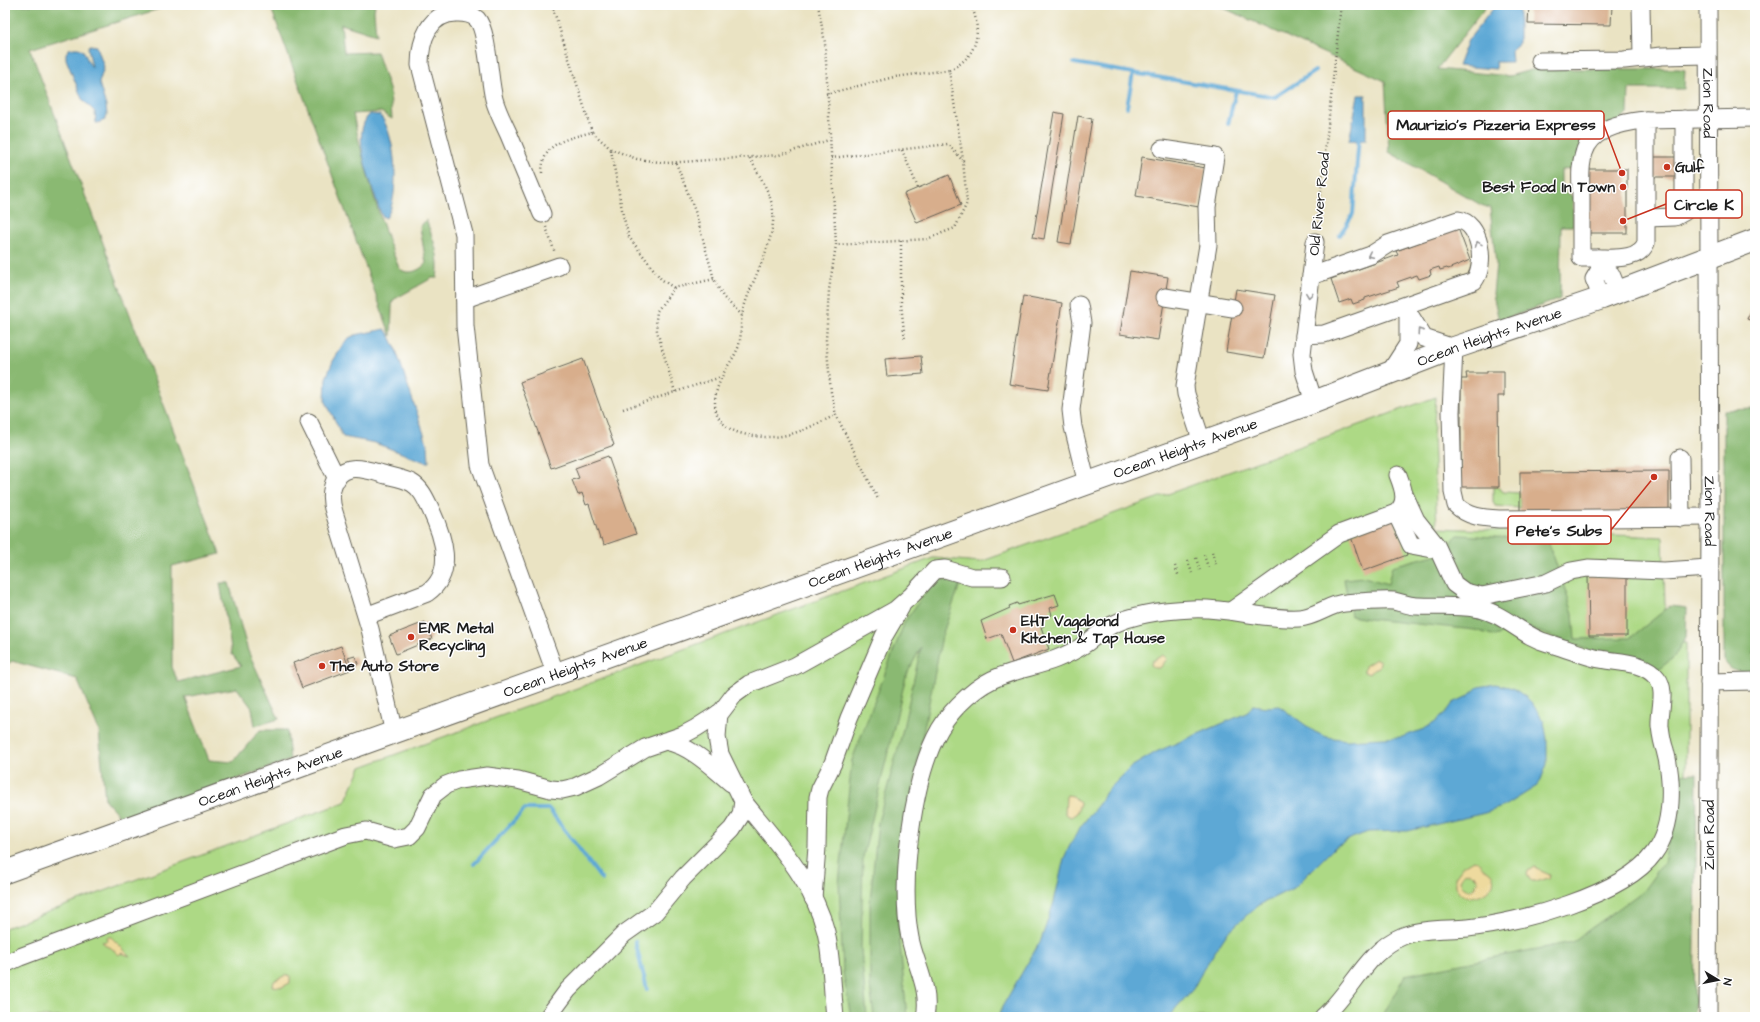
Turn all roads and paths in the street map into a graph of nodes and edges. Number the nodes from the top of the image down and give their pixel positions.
1 (552, 5) edge
2 (818, 5) edge
3 (971, 5) edge
4 (1341, 5) edge
5 (1641, 5) edge
6 (1708, 5) edge
7 (1707, 55) junction
8 (1642, 57) junction
9 (1540, 61) dead end
10 (949, 70) junction
11 (826, 94) junction
12 (1755, 118) edge
13 (1684, 119) junction
14 (1708, 119) junction
15 (1646, 120) junction
16 (592, 132) junction
17 (829, 140) junction
18 (1162, 149) dead end
19 (611, 150) junction
20 (902, 150) junction
21 (750, 158) junction
22 (830, 158) junction
23 (963, 161) junction
24 (676, 163) junction
25 (542, 176) dead end
26 (918, 188) dead end
27 (1685, 196) junction
28 (1708, 207) junction
29 (542, 214) joint
30 (1647, 218) junction
31 (1755, 240) edge
32 (901, 241) junction
33 (1315, 242) joint
34 (836, 245) junction
35 (1709, 258) junction
36 (1599, 264) junction
37 (559, 266) joint
38 (1311, 276) junction
39 (714, 279) junction
40 (674, 288) junction
41 (1610, 294) junction
42 (1165, 297) dead end
43 (465, 299) junction
44 (1198, 303) junction
45 (1078, 305) dead end
46 (1233, 308) dead end
47 (1407, 308) junction
48 (742, 315) junction
49 (1304, 334) junction
50 (905, 340) dead end
51 (1454, 348) junction
52 (1388, 375) junction
53 (722, 377) junction
54 (675, 392) junction
55 (1314, 402) junction
56 (623, 409) dead end
57 (836, 415) junction
58 (309, 422) dead end
59 (1202, 442) junction
60 (1680, 458) dead end
61 (1398, 475) dead end
62 (337, 479) junction
63 (1087, 484) junction
64 (1404, 494) junction
65 (878, 499) dead end
66 (1396, 513) junction
67 (1710, 517) junction
68 (1681, 518) junction
69 (1438, 550) junction
70 (1212, 552) dead end
71 (1204, 555) dead end
72 (1196, 558) dead end
73 (1188, 561) dead end
74 (1216, 564) dead end
75 (1175, 566) dead end
76 (1208, 567) dead end
77 (1709, 568) junction
78 (1200, 570) dead end
79 (1192, 573) dead end
80 (1002, 577) dead end
81 (1179, 577) dead end
82 (1482, 596) junction
83 (903, 604) junction
84 (1438, 605) junction
85 (1231, 611) junction
86 (366, 616) junction
87 (556, 675) junction
88 (1755, 681) edge
89 (1709, 682) junction
90 (719, 713) junction
91 (394, 733) junction
92 (665, 741) junction
93 (739, 794) junction
94 (5, 872) edge
95 (813, 898) junction
96 (5, 964) edge
97 (548, 1017) edge
98 (835, 1017) edge
99 (925, 1017) edge
100 (1323, 1017) edge
101 (1708, 1017) edge

1 - 16 path
2 - 11 path
3 - 10 path
4 - 33 path, Old River Road
5 - 8 street
6 - 7 street, Zion Road
7 - 8 street
7 - 14 street, Zion Road
8 - 9 street
10 - 11 path
10 - 23 path
11 - 17 path
12 - 14 street
13 - 14 street
13 - 15 street
13 - 27 street
14 - 28 street, Zion Road
15 - 30 street
15 - 36 street
16 - 19 path
16 - 25 path
17 - 21 path
17 - 22 path
18 - 44 street
19 - 24 path
19 - 40 path
20 - 22 path
20 - 23 path
20 - 26 path
21 - 24 path
21 - 48 path
22 - 34 path
23 - 32 path
24 - 39 path
27 - 28 street
27 - 30 street
28 - 35 street, Zion Road
29 - 37 path
29 - 43 street
30 - 36 street
31 - 35 main road, Ocean Heights Avenue
32 - 34 path
32 - 50 path
33 - 38 street, Old River Road
34 - 57 path
35 - 41 main road, Ocean Heights Avenue
35 - 67 street, Zion Road
36 - 41 street
37 - 43 street
47 -> 38 street
38 -> 49 street, Old River Road
39 - 40 path
39 - 48 path
40 - 54 path
41 - 51 main road, Ocean Heights Avenue
42 - 44 street
43 - 87 street
44 - 46 street
44 - 59 street
45 - 63 street
47 - 49 street
51 -> 47 street
47 - 52 street
48 - 53 path
49 - 55 street, Old River Road
51 - 52 main road, Ocean Heights Avenue
51 - 68 street
52 - 55 main road, Ocean Heights Avenue
53 - 54 path
53 - 57 path
54 - 56 path
55 - 59 main road, Ocean Heights Avenue
57 - 65 path
58 - 62 street
59 - 63 main road, Ocean Heights Avenue
60 - 68 street
61 - 64 street
62 - 86 street
62 - 86 street
63 - 87 main road, Ocean Heights Avenue
64 - 66 street
64 - 69 street
66 - 69 street
66 - 85 street
67 - 68 street
67 - 77 street, Zion Road
69 - 82 street
70 - 74 path
71 - 76 path
72 - 78 path
73 - 79 path
75 - 81 path
77 - 82 street
77 - 89 street, Zion Road
80 - 83 street
82 - 84 street
83 - 90 street
83 - 95 street
84 - 85 street
84 - 100 street
85 - 99 street
86 - 91 street
87 - 91 main road, Ocean Heights Avenue
88 - 89 street
89 - 101 street, Zion Road
90 - 92 street
90 - 93 street
91 - 94 main road, Ocean Heights Avenue
92 - 93 street
92 - 96 street
93 - 95 street
93 - 97 street
95 - 98 street

